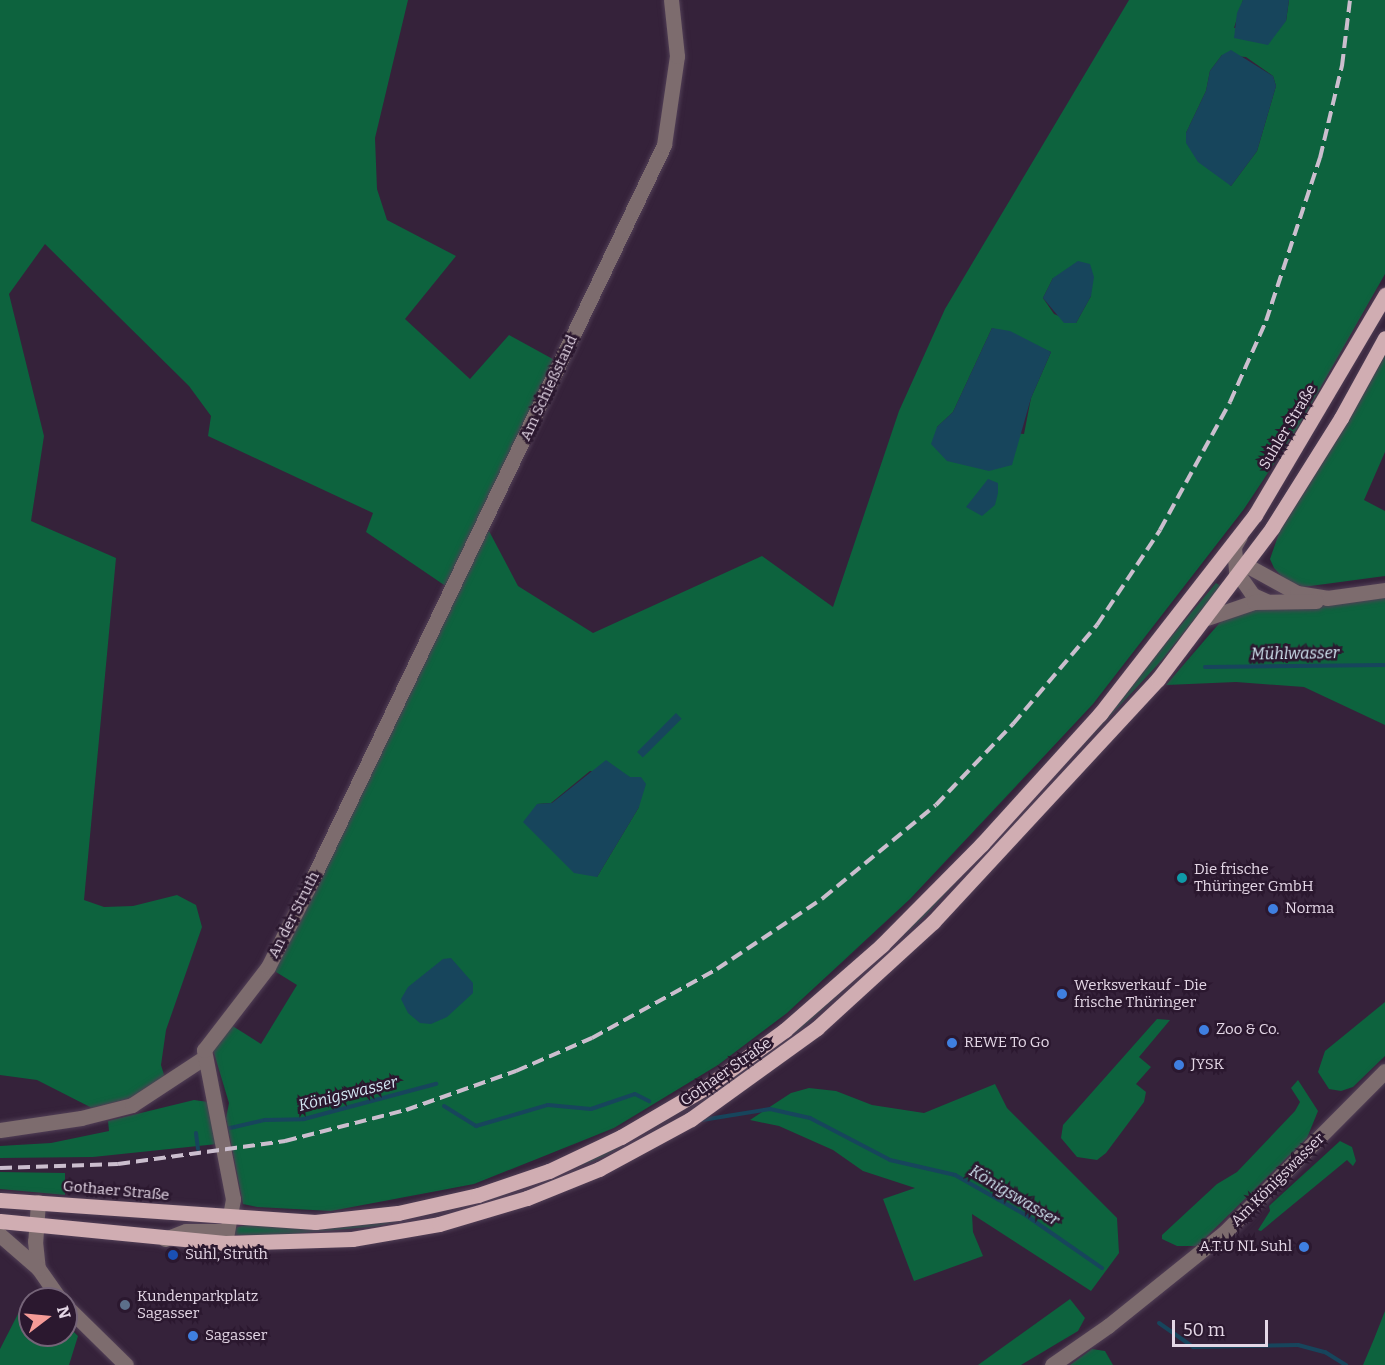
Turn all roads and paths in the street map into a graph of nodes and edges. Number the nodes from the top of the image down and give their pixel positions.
1 (670, 0) edge
2 (1385, 295) edge
3 (1385, 338) edge
4 (1240, 536) junction
5 (1240, 569) junction
6 (1213, 573) junction
7 (1385, 590) edge
8 (1327, 598) junction
9 (1270, 602) junction
10 (1207, 618) junction
11 (367, 760) joint
12 (205, 1057) junction
13 (1385, 1071) edge
14 (0, 1130) edge
15 (0, 1200) edge
16 (38, 1202) junction
17 (0, 1221) edge
18 (36, 1226) junction
19 (227, 1231) junction
20 (0, 1235) edge
21 (38, 1268) junction
22 (51, 1287) edge
23 (78, 1318) edge
24 (126, 1365) edge
25 (1052, 1365) edge

1 - 11 street, Am Schießstand
2 - 4 main road, Suhler Straße
3 - 5 main road
4 - 5 street
4 - 6 main road, Suhler Straße
5 - 6 main road
5 - 8 street
5 - 9 street
5 - 10 main road, Gothaer Straße
6 - 19 main road, Gothaer Straße
7 - 8 street
8 - 9 street
9 - 10 street
10 - 19 main road, Gothaer Straße
11 - 12 street, An der Struth
12 - 14 street, An der Struth
12 - 19 street
13 - 25 street, Am Königswasser
15 - 16 main road, Gothaer Straße
16 - 18 street
16 - 19 main road, Gothaer Straße
17 - 18 main road, Gothaer Straße
18 - 19 main road, Gothaer Straße
18 - 21 street
20 - 21 street
21 - 22 street
23 - 24 street

